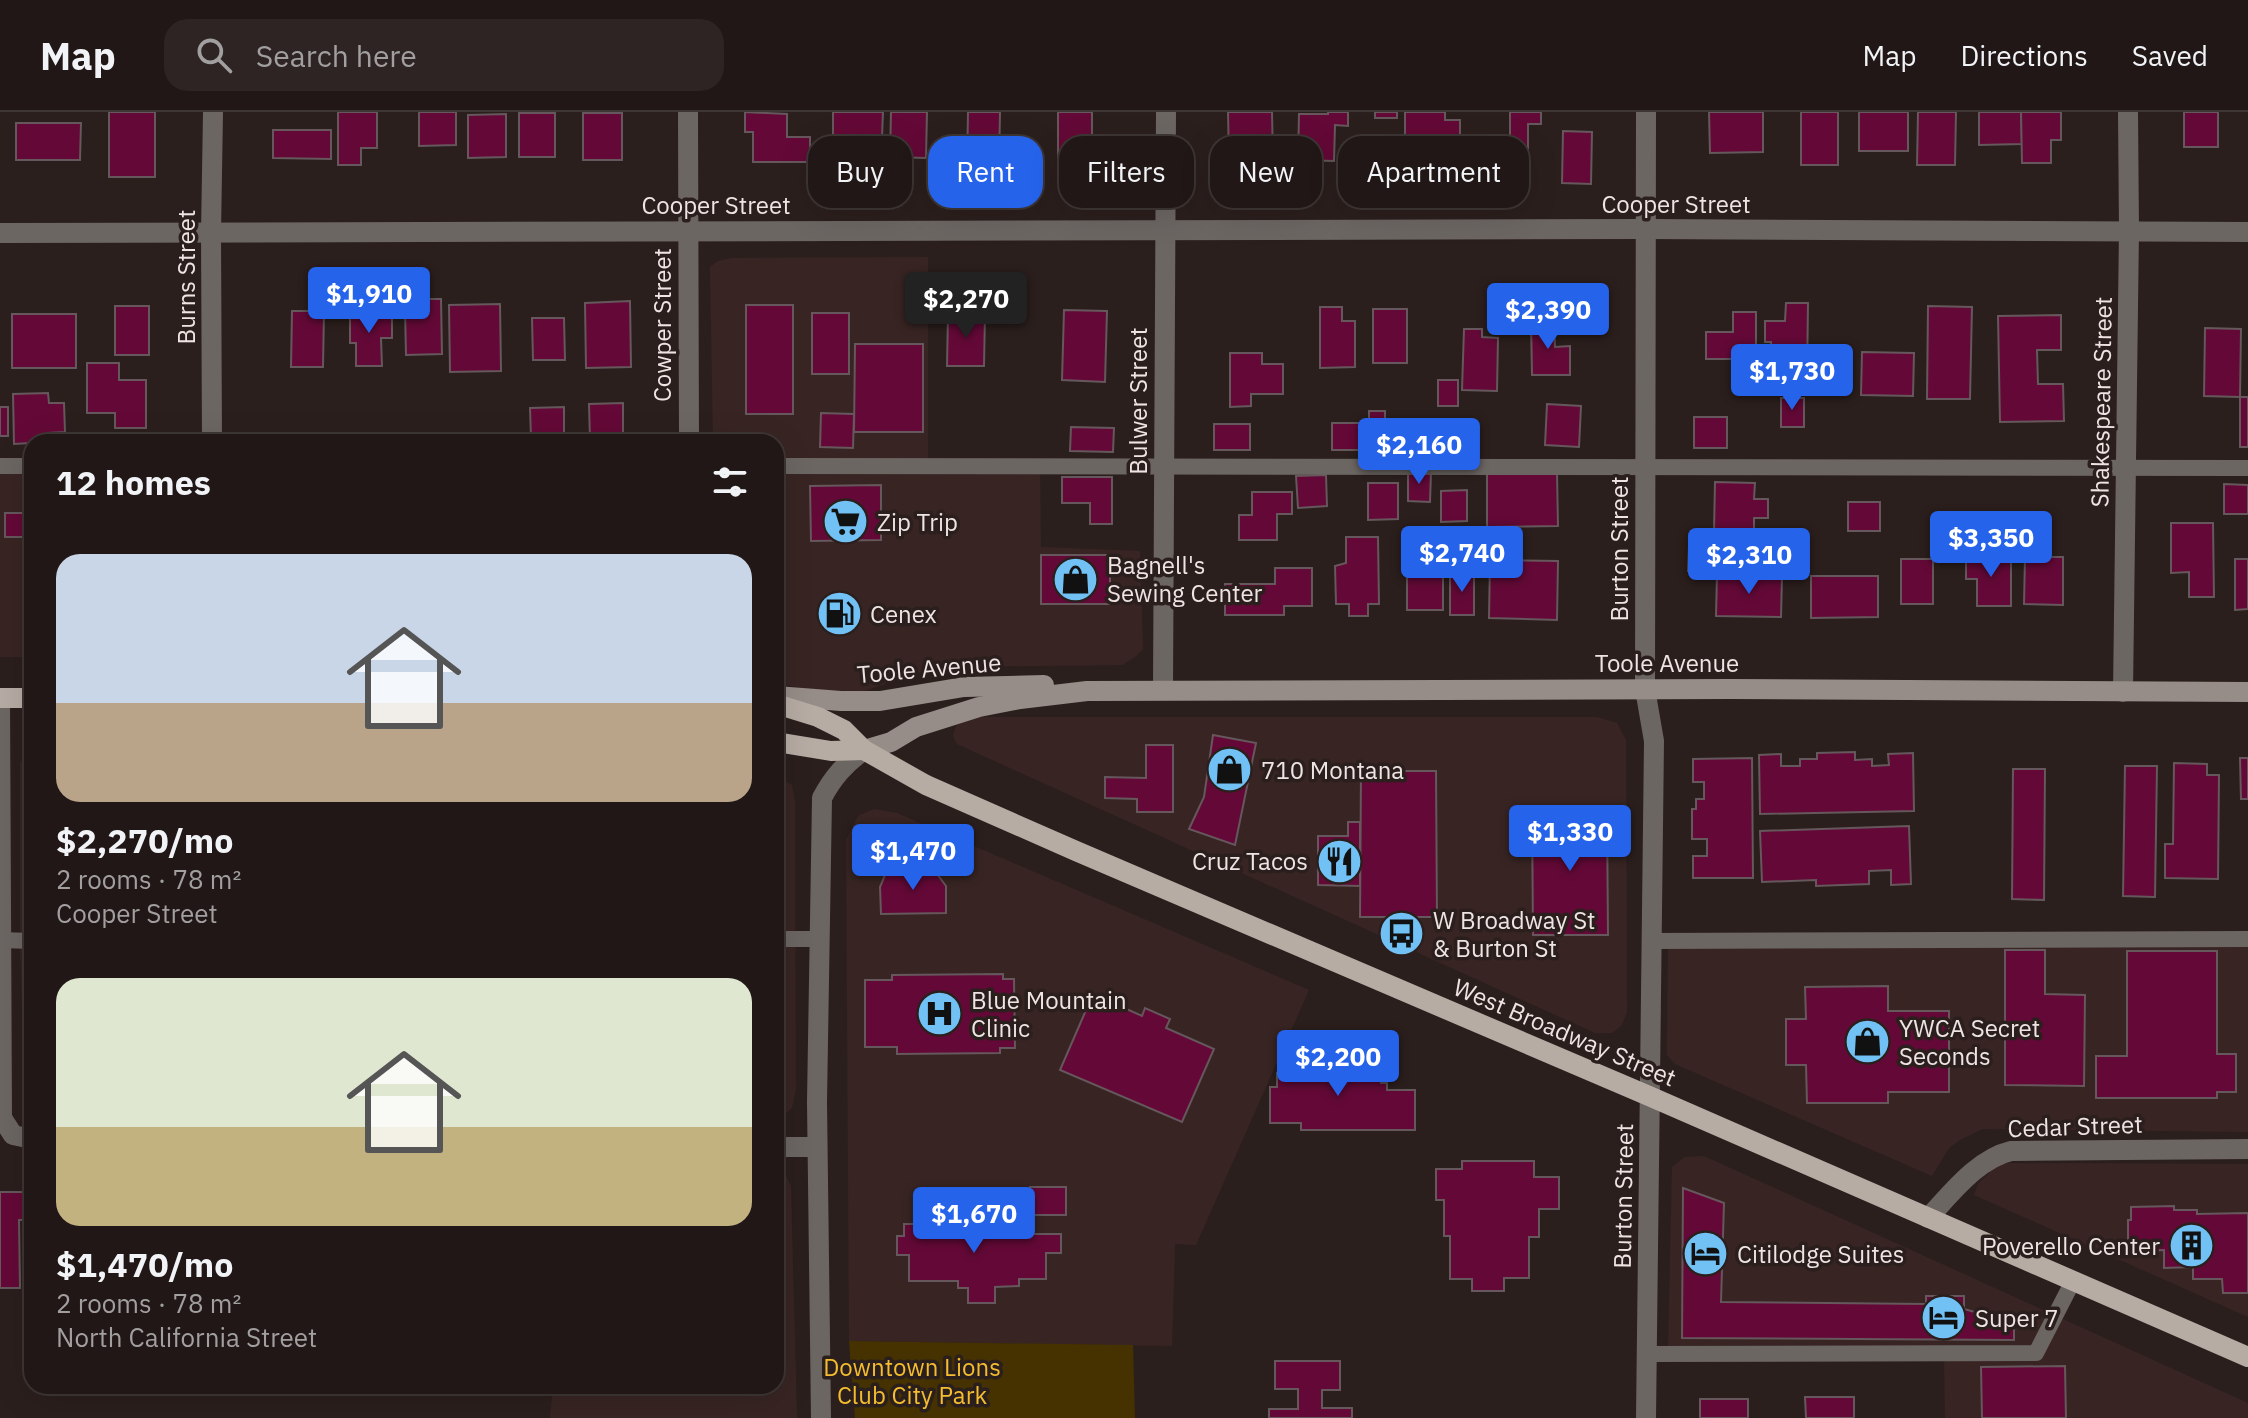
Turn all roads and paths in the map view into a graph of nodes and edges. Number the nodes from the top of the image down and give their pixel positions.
1 (213, 112) edge
2 (688, 112) edge
3 (1166, 112) edge
4 (1646, 112) edge
5 (2128, 112) edge
6 (1645, 229) junction
7 (2129, 230) junction
8 (688, 231) junction
9 (1165, 231) junction
10 (2248, 232) edge
11 (0, 233) edge
12 (211, 233) junction
13 (212, 434) edge
14 (689, 434) edge
15 (0, 466) edge
16 (24, 466) edge
17 (784, 466) edge
18 (1163, 467) junction
19 (1645, 467) junction
20 (2126, 467) junction
21 (2248, 468) edge
22 (1163, 689) junction
23 (1645, 689) junction
24 (1087, 691) junction
25 (2123, 692) junction
26 (2248, 692) edge
27 (784, 696) edge
28 (0, 698) edge
29 (24, 698) edge
30 (784, 706) edge
31 (784, 743) edge
32 (864, 750) junction
33 (784, 939) edge
34 (820, 939) junction
35 (2248, 939) edge
36 (1, 940) edge
37 (24, 941) edge
38 (1650, 941) junction
39 (1649, 1096) junction
40 (12, 1128) edge
41 (784, 1147) edge
42 (817, 1147) junction
43 (2248, 1149) edge
44 (1928, 1218) junction
45 (2073, 1281) junction
46 (1647, 1354) junction
47 (2248, 1357) edge
48 (821, 1418) edge
49 (1646, 1418) edge

1 - 12 street, Burns Street
2 - 8 street, Cowper Street
3 - 9 street, Bulwer Street
4 - 6 street, Burton Street
5 - 7 street, Shakespeare Street
6 - 7 street, Cooper Street
6 - 9 street, Cooper Street
6 - 19 street, Burton Street
7 - 10 street, Cooper Street
7 - 20 street, Shakespeare Street
8 - 9 street, Cooper Street
8 - 12 street, Cooper Street
8 - 14 street, Cowper Street
9 - 18 street, Bulwer Street
11 - 12 street, Cooper Street
12 - 13 street, Burns Street
15 - 16 lane
17 - 18 lane
18 - 19 lane
18 - 22 street, Bulwer Street
19 - 20 lane
19 - 23 street, Burton Street
20 - 21 lane
20 - 25 street, Shakespeare Street
22 - 23 main road, Toole Avenue
22 - 24 main road, Toole Avenue
23 - 25 main road, Toole Avenue
23 - 38 street, Burton Street
24 - 27 main road, Toole Avenue
24 - 32 main road, Toole Avenue
25 - 26 main road, Toole Avenue
28 - 29 main road
28 - 36 street
30 - 32 main road, West Broadway Street
31 - 32 main road, West Broadway Street
32 - 34 street
32 - 39 main road, West Broadway Street
33 - 34 lane
34 - 42 street
35 - 38 lane
36 - 37 lane
36 - 40 street
38 - 39 street, Burton Street
39 - 44 main road, West Broadway Street
39 - 46 street, Burton Street
41 - 42 street
42 - 48 street
43 - 44 street, Cedar Street
44 - 45 main road, West Broadway Street
45 - 46 lane
45 - 47 main road, West Broadway Street
46 - 49 street, Burton Street

